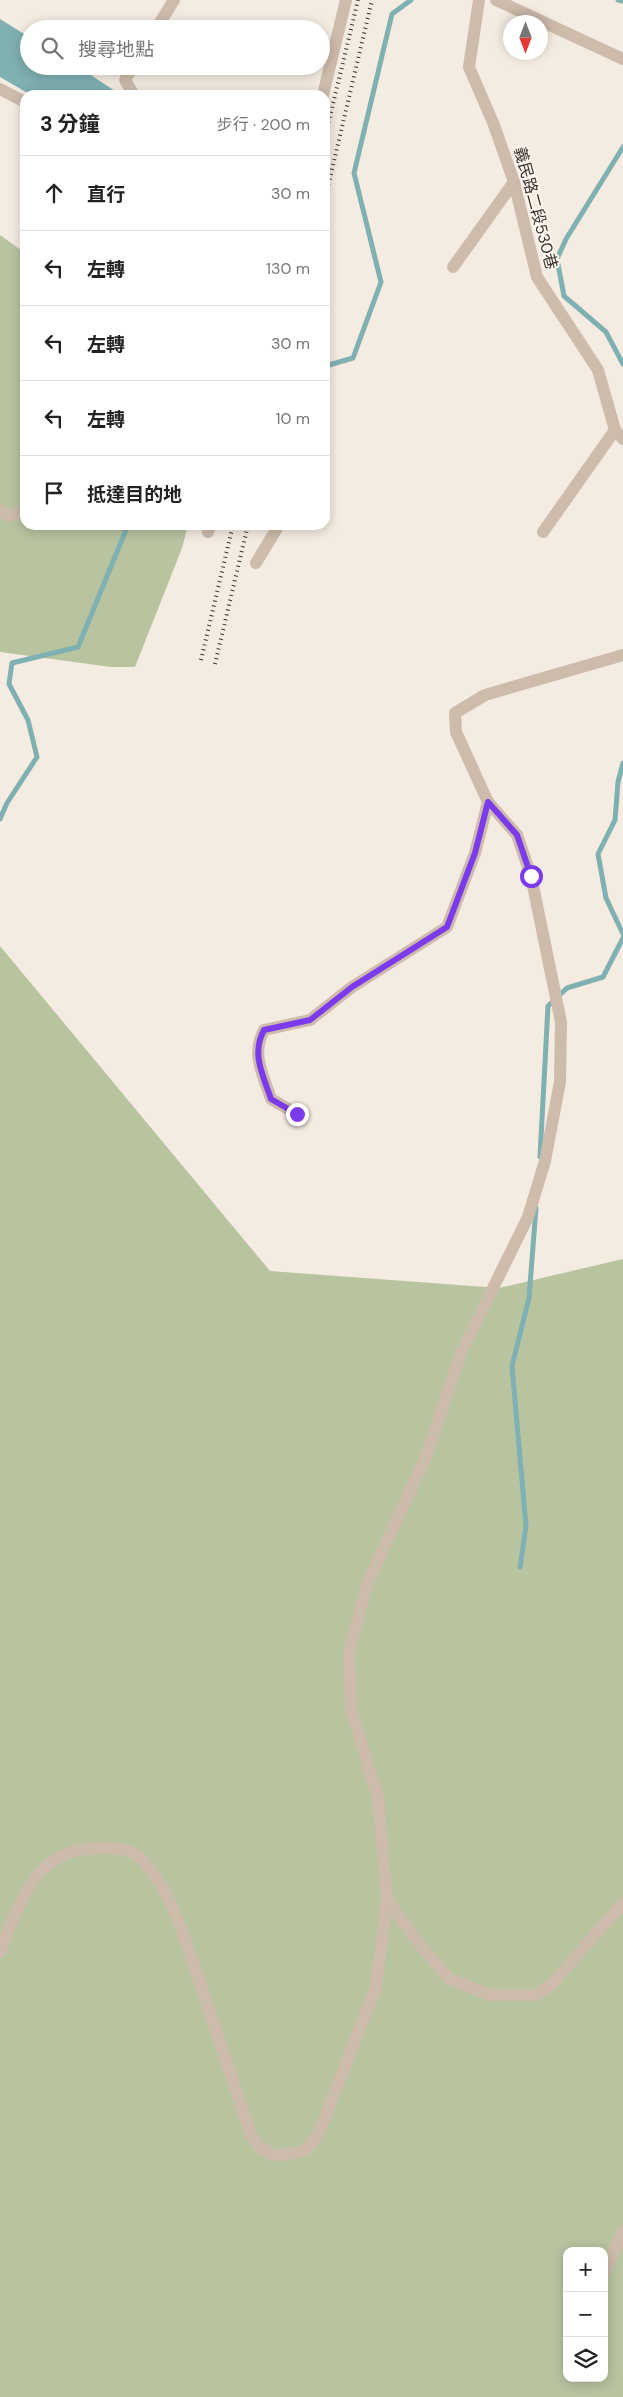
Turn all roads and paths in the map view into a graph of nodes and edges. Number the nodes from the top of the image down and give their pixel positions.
1 (174, 0) edge
2 (346, 0) edge
3 (479, 0) edge
4 (496, 0) edge
5 (162, 20) edge
6 (623, 59) edge
7 (330, 66) edge
8 (128, 75) edge
9 (328, 75) edge
10 (0, 89) edge
11 (131, 90) edge
12 (324, 90) edge
13 (20, 99) edge
14 (514, 182) junction
15 (453, 267) dead end
16 (619, 434) edge
17 (0, 510) edge
18 (20, 513) edge
19 (276, 530) edge
20 (543, 532) dead end
21 (256, 563) dead end
22 (623, 655) edge
23 (488, 802) junction
24 (297, 1114) dead end
25 (387, 1899) junction
26 (623, 1903) edge
27 (0, 1952) edge
28 (623, 2231) edge
29 (608, 2265) edge

1 - 5 street
2 - 7 street
3 - 14 street, 義民路二段530巷
4 - 6 street
8 - 11 street
9 - 12 street
10 - 13 street
14 - 15 street
14 - 16 street, 義民路二段530巷
16 - 20 street
17 - 18 street
19 - 21 street
22 - 23 street
23 - 24 street
23 - 25 street
25 - 26 street
25 - 27 street
28 - 29 street

